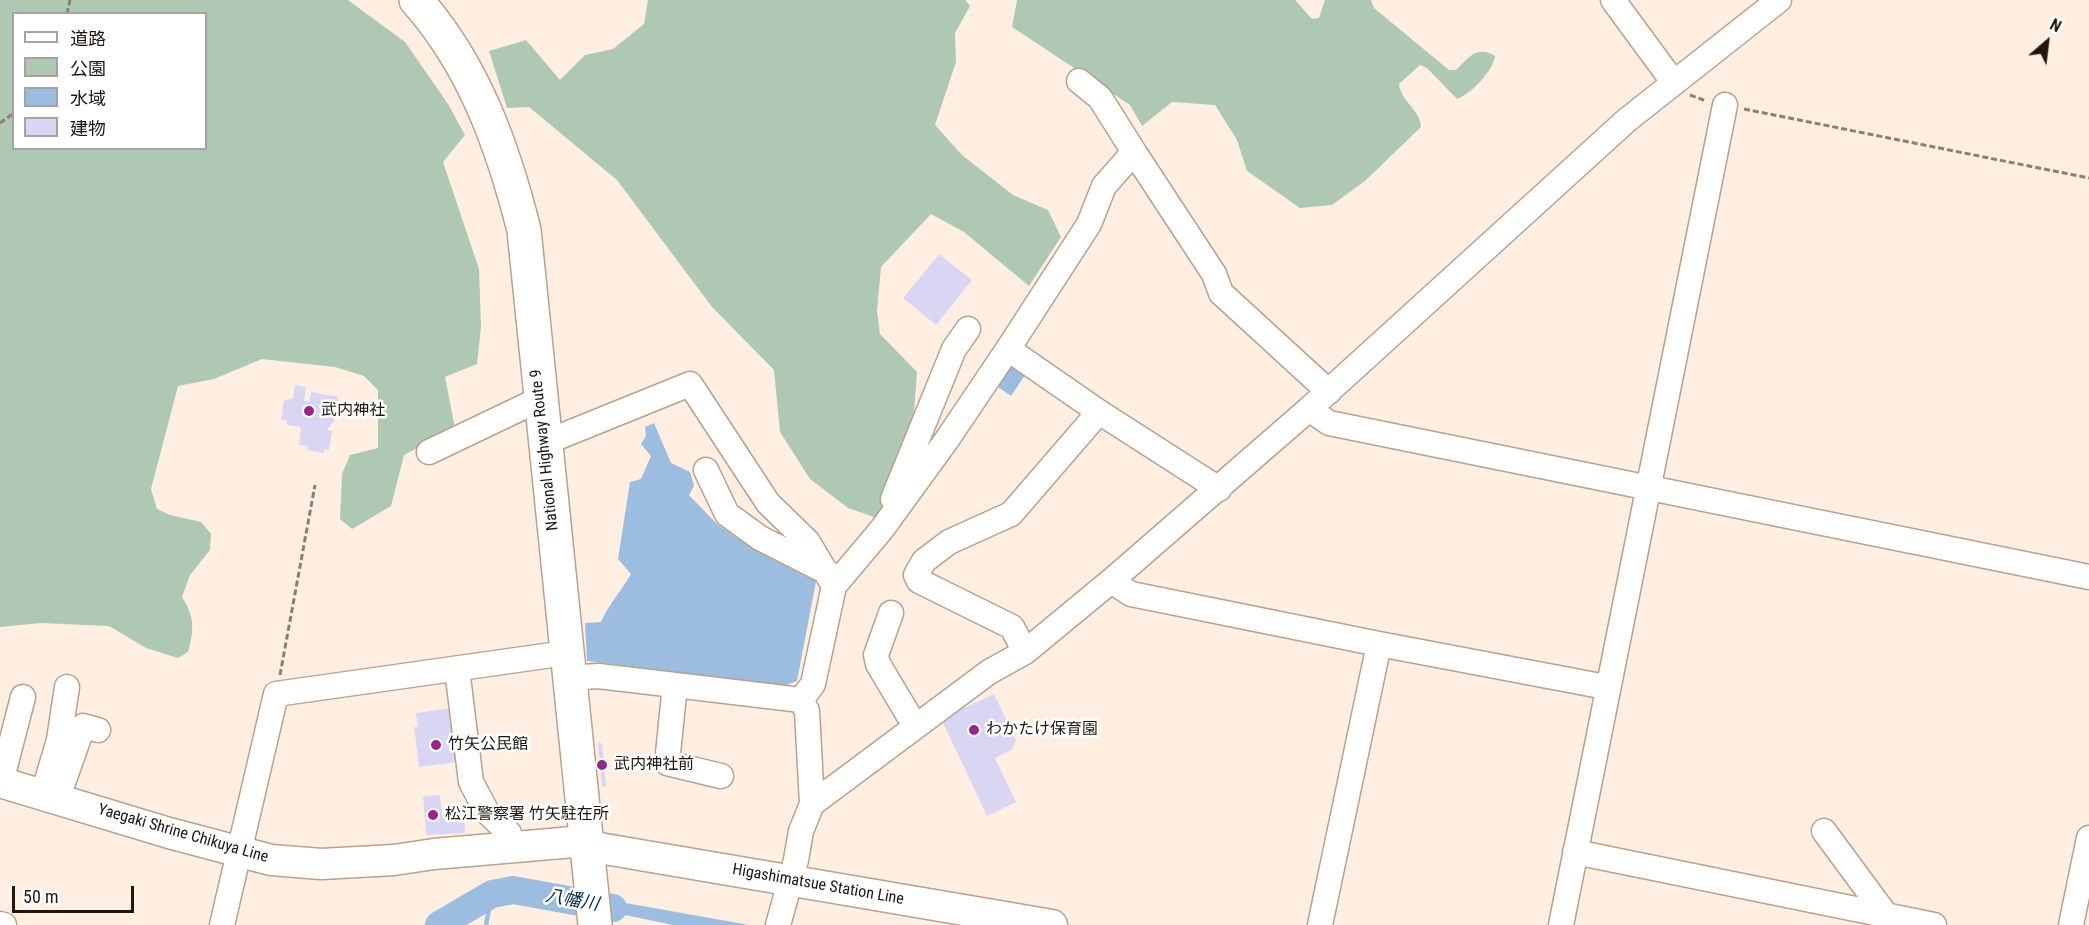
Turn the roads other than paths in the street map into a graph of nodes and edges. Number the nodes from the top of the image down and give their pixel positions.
1 (416, 0) edge
2 (1613, 0) edge
3 (1779, 0) edge
4 (1079, 81) dead end
5 (1674, 83) junction
6 (1725, 105) road end
7 (1134, 152) junction
8 (968, 329) dead end
9 (1008, 349) junction
10 (1329, 392) junction
11 (540, 399) junction
12 (1310, 409) junction
13 (1099, 412) junction
14 (544, 439) junction
15 (429, 452) dead end
16 (706, 470) dead end
17 (1646, 488) junction
18 (1219, 489) junction
19 (882, 529) junction
20 (2089, 577) edge
21 (830, 579) junction
22 (1111, 581) junction
23 (891, 613) dead end
24 (1379, 644) junction
25 (1025, 652) junction
26 (568, 666) junction
27 (457, 669) junction
28 (675, 685) junction
29 (68, 687) dead end
30 (1606, 687) junction
31 (23, 697) dead end
32 (801, 700) junction
33 (915, 726) junction
34 (98, 730) dead end
35 (722, 776) dead end
36 (1, 782) edge
37 (50, 796) junction
38 (812, 804) junction
39 (1824, 831) dead end
40 (2089, 838) edge
41 (585, 841) junction
42 (512, 847) junction
43 (238, 852) junction
44 (1575, 852) junction
45 (790, 880) junction
46 (593, 910) edge
47 (1883, 915) junction
48 (222, 925) edge
49 (778, 925) edge
50 (1052, 925) edge
51 (1320, 925) edge
52 (1561, 925) edge
53 (1934, 925) edge
54 (2072, 925) edge

1 - 11 highway, National Highway Route 9
2 - 5 street
3 - 5 street
4 - 7 street
5 - 10 street
6 - 17 street
7 - 9 street
7 - 10 street
8 - 19 street
9 - 13 street
9 - 19 street
10 - 12 street
11 - 14 highway, National Highway Route 9
11 - 15 street
12 - 17 street
12 - 18 street
13 - 18 street
13 - 25 street
14 - 21 street
14 - 26 highway, National Highway Route 9
16 - 21 street
17 - 20 street
17 - 30 street
18 - 22 street
19 - 21 street
21 - 32 street
22 - 24 street
22 - 25 street
23 - 33 street
24 - 30 street
24 - 51 street
25 - 33 street
26 - 27 street
26 - 28 street
26 - 41 highway, National Highway Route 9
27 - 42 street
27 - 43 street
28 - 32 street
28 - 35 street
29 - 37 street
30 - 44 street
31 - 36 street
32 - 38 street
33 - 38 street
34 - 37 street
36 - 37 main road, Yaegaki Shrine Chikuya Line
37 - 43 main road, Yaegaki Shrine Chikuya Line
38 - 45 street
39 - 47 street
40 - 54 street
41 - 42 main road, Yaegaki Shrine Chikuya Line
41 - 45 main road, Higashimatsue Station Line
41 - 46 highway, National Highway Route 9
42 - 43 main road, Yaegaki Shrine Chikuya Line
43 - 48 street
44 - 47 street
44 - 52 street
45 - 49 street
45 - 50 main road, Higashimatsue Station Line
47 - 53 street

